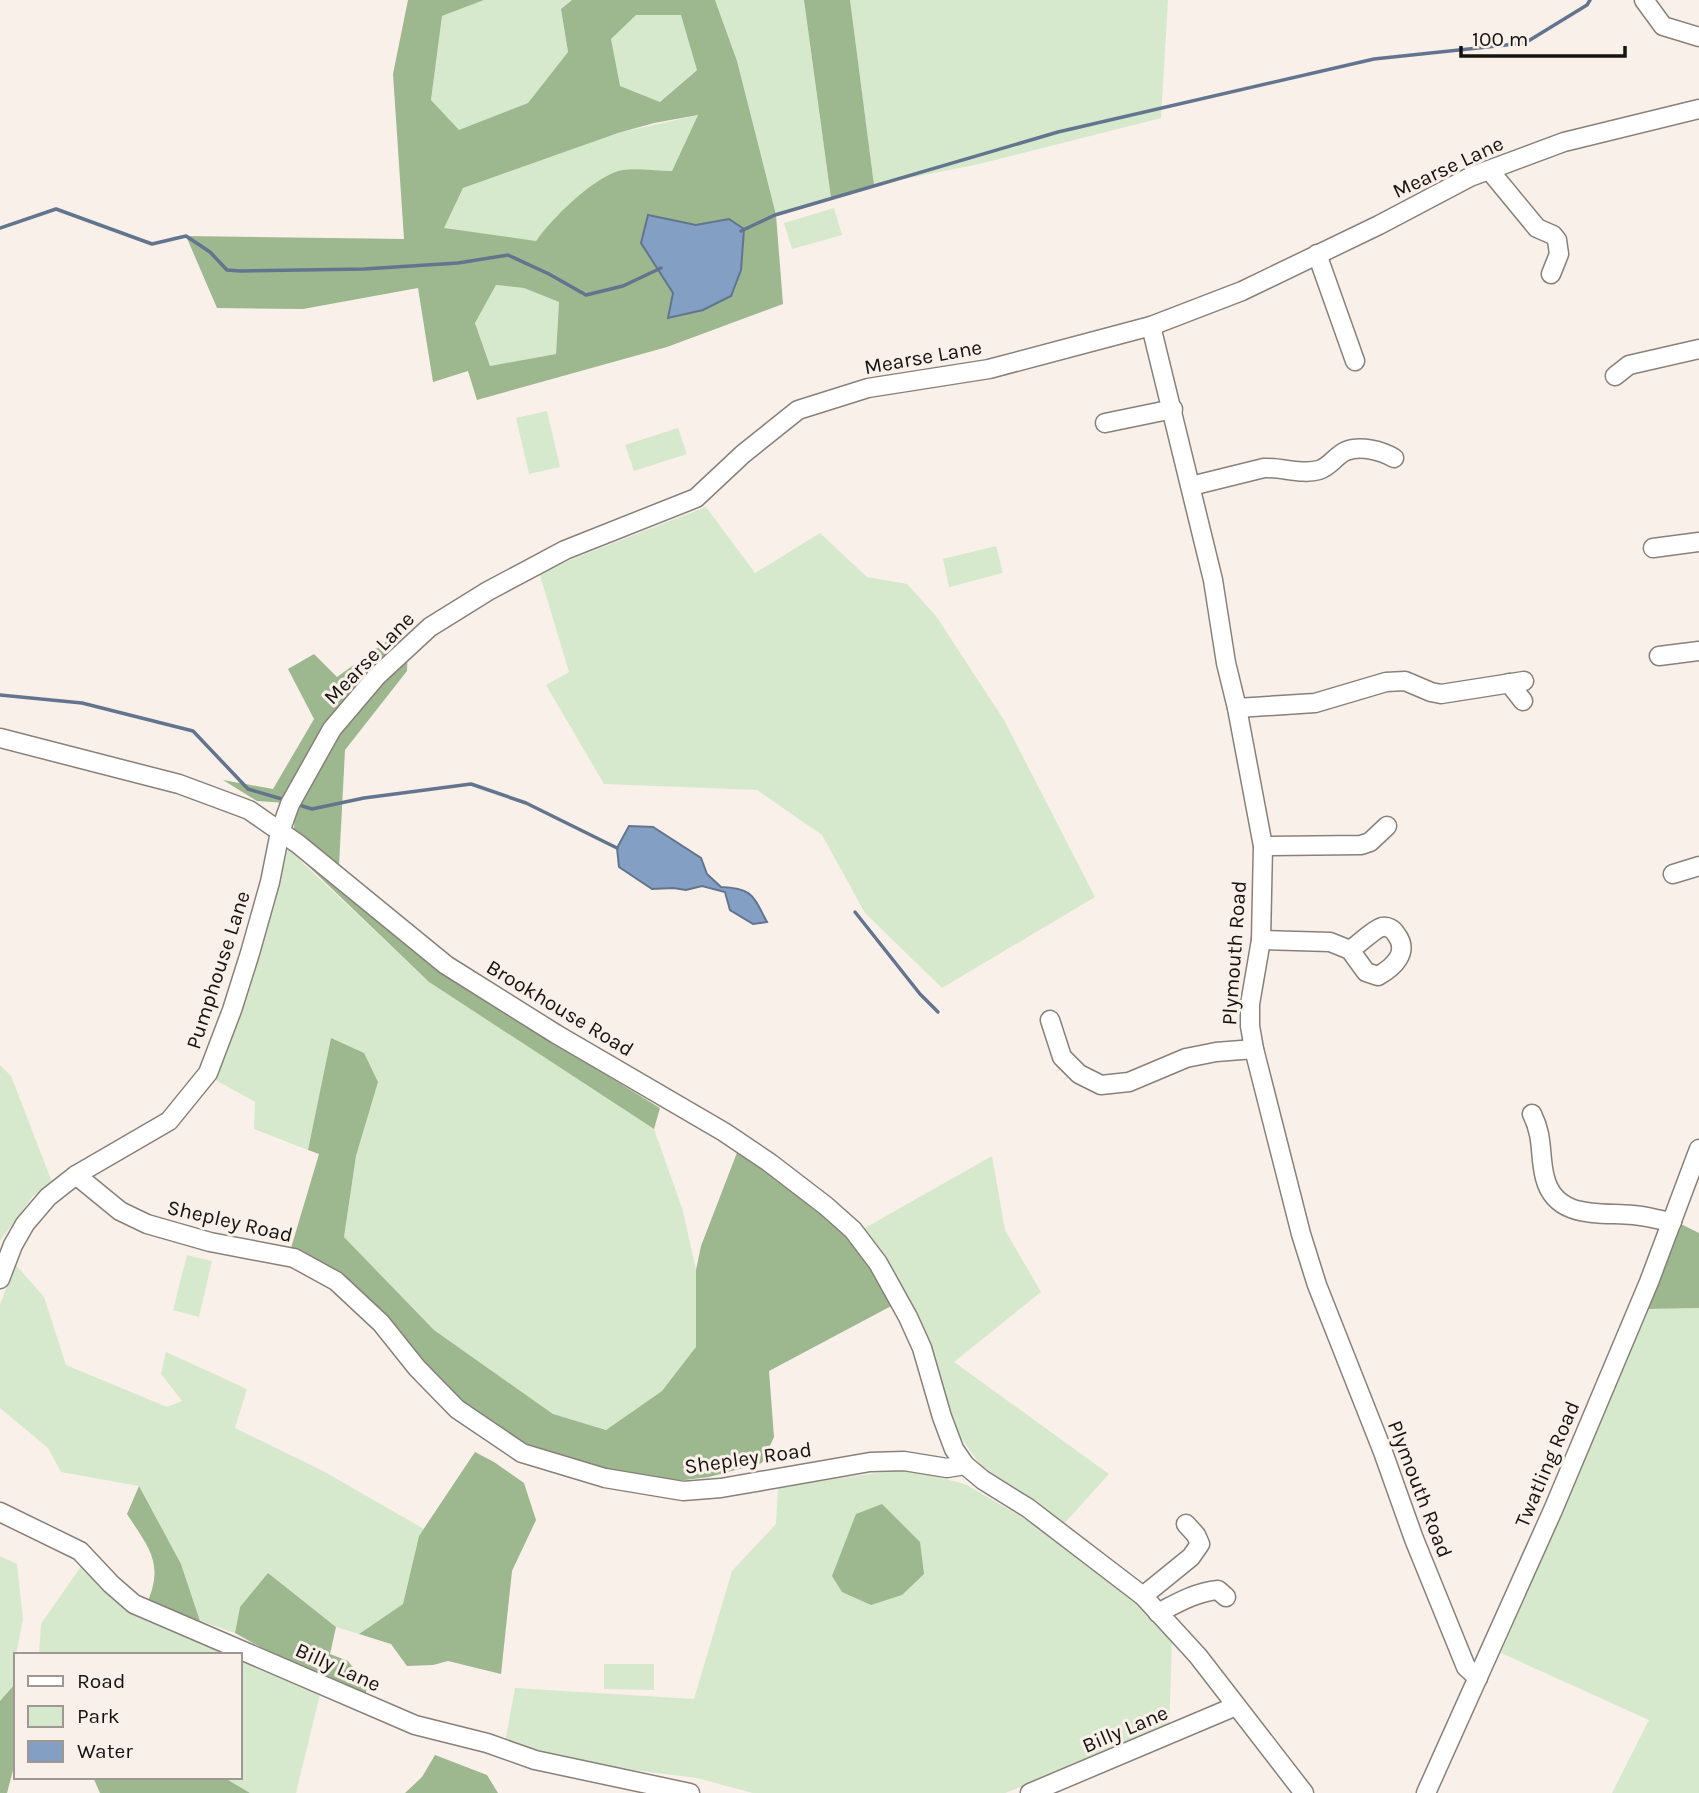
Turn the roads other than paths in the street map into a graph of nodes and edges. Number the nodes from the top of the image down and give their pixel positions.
1 (1644, 0) edge
2 (1699, 37) edge
3 (1699, 109) edge
4 (1490, 171) junction
5 (1317, 254) junction
6 (1551, 274) dead end
7 (1151, 326) junction
8 (1699, 349) edge
9 (1355, 361) dead end
10 (1615, 376) dead end
11 (1173, 409) junction
12 (1105, 423) dead end
13 (1394, 458) dead end
14 (1191, 486) junction
15 (1699, 542) edge
16 (1653, 548) dead end
17 (1699, 651) edge
18 (1659, 656) dead end
19 (1523, 701) dead end
20 (1237, 708) junction
21 (0, 738) edge
22 (290, 804) junction
23 (249, 810) junction
24 (1387, 826) dead end
25 (280, 832) junction
26 (1263, 846) junction
27 (1699, 866) edge
28 (1673, 874) dead end
29 (1261, 940) junction
30 (1350, 950) dead end
31 (1049, 1020) dead end
32 (1254, 1049) junction
33 (1532, 1114) dead end
34 (1699, 1149) edge
35 (76, 1175) junction
36 (1672, 1222) junction
37 (0, 1279) edge
38 (965, 1465) junction
39 (0, 1512) edge
40 (1186, 1524) dead end
41 (1143, 1596) junction
42 (1226, 1597) dead end
43 (1158, 1613) junction
44 (1478, 1678) junction
45 (1236, 1706) junction
46 (690, 1793) edge
47 (1030, 1793) edge
48 (1304, 1793) edge
49 (1426, 1793) edge

1 - 2 street
3 - 4 street, Mearse Lane
4 - 5 street, Mearse Lane
4 - 6 street
5 - 7 street, Mearse Lane
5 - 9 street
7 - 11 street, Plymouth Road
7 - 22 street, Mearse Lane
8 - 10 street
11 - 12 street
11 - 14 street, Plymouth Road
13 - 14 street
14 - 20 street, Plymouth Road
15 - 16 street
17 - 18 street
19 - 20 street
20 - 26 street, Plymouth Road
21 - 23 street, Brookhouse Road
22 - 23 street
22 - 25 street, Mearse Lane
23 - 25 street, Brookhouse Road
24 - 26 street
25 - 35 street, Pumphouse Lane
25 - 38 street, Brookhouse Road
26 - 29 street, Plymouth Road
27 - 28 street
29 - 30 street
29 - 32 street, Plymouth Road
31 - 32 street
32 - 44 street, Plymouth Road
33 - 36 street
34 - 36 street, Twatling Road
35 - 37 street, Pumphouse Lane
35 - 38 street, Shepley Road
36 - 44 street, Twatling Road
38 - 41 street
39 - 46 street, Billy Lane
40 - 41 street
41 - 43 street
42 - 43 street
43 - 45 street
44 - 49 street, Twatling Road
45 - 47 street, Billy Lane
45 - 48 street

